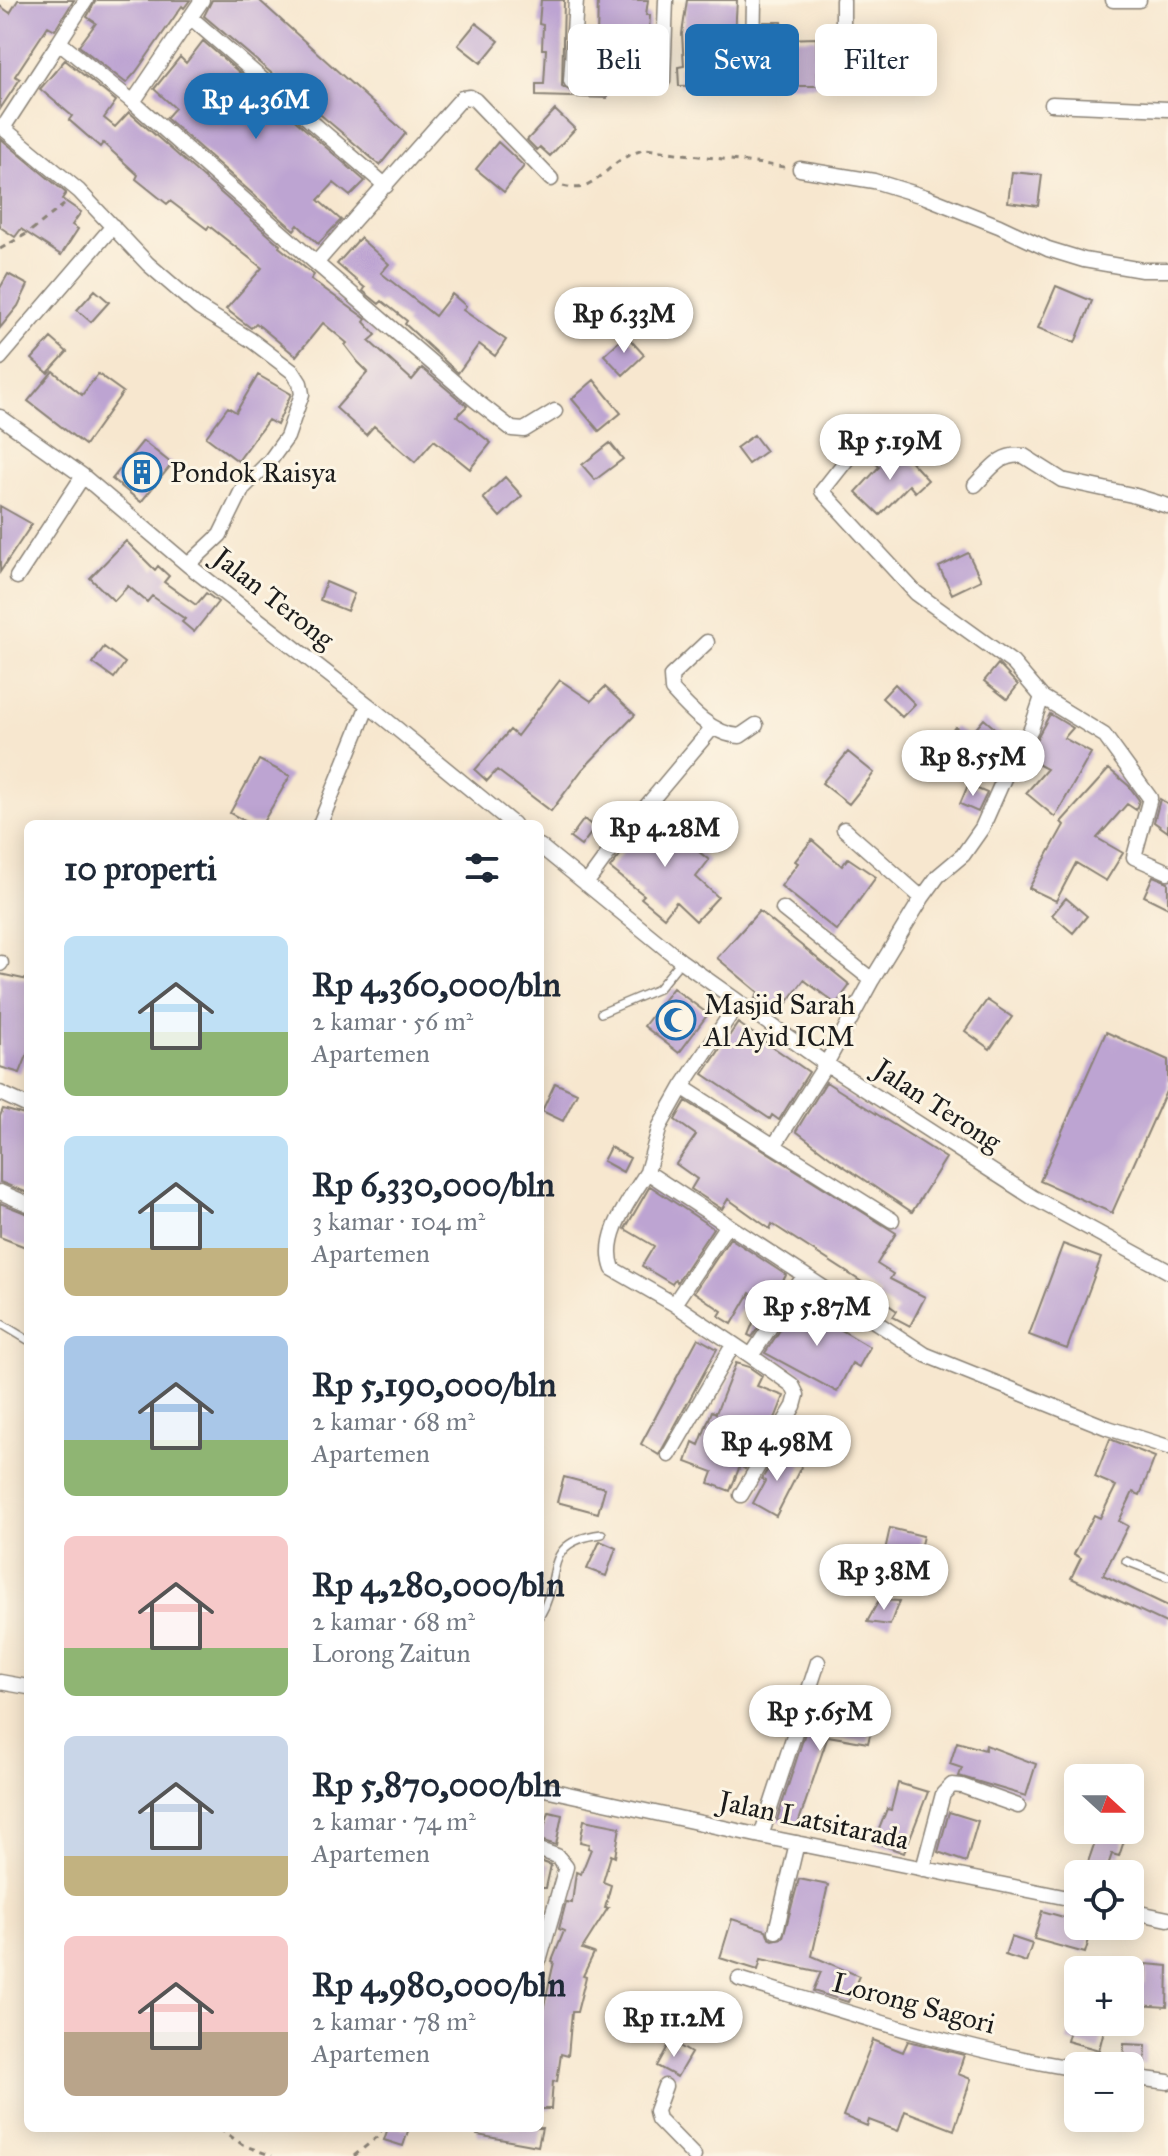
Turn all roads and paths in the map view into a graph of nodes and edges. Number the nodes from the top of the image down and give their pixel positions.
1 (86, 0) edge
2 (202, 0) edge
3 (576, 0) edge
4 (666, 0) edge
5 (754, 0) edge
6 (843, 0) edge
7 (1113, 0) edge
8 (1139, 0) edge
9 (190, 17) junction
10 (575, 24) edge
11 (665, 24) edge
12 (754, 24) edge
13 (843, 24) edge
14 (59, 42) junction
15 (133, 102) junction
16 (1052, 104) dead end
17 (1168, 109) edge
18 (2, 127) edge
19 (800, 169) joint
20 (551, 179) joint
21 (386, 186) junction
22 (79, 191) junction
23 (113, 226) junction
24 (0, 249) edge
25 (316, 263) junction
26 (1168, 270) edge
27 (0, 358) edge
28 (555, 411) dead end
29 (0, 417) edge
30 (856, 448) dead end
31 (83, 476) junction
32 (975, 485) dead end
33 (1168, 506) edge
34 (188, 565) junction
35 (17, 577) dead end
36 (707, 642) dead end
37 (1042, 697) junction
38 (368, 705) junction
39 (756, 725) dead end
40 (713, 727) junction
41 (322, 820) edge
42 (508, 820) edge
43 (844, 829) dead end
44 (544, 849) edge
45 (1168, 872) edge
46 (586, 884) junction
47 (922, 898) junction
48 (783, 909) dead end
49 (681, 961) junction
50 (872, 980) junction
51 (738, 1003) junction
52 (601, 1013) dead end
53 (826, 1064) junction
54 (682, 1087) junction
55 (0, 1093) edge
56 (24, 1104) edge
57 (774, 1146) junction
58 (647, 1172) junction
59 (0, 1192) edge
60 (24, 1202) edge
61 (892, 1220) dead end
62 (727, 1225) junction
63 (1168, 1271) edge
64 (804, 1276) junction
65 (674, 1304) junction
66 (0, 1323) edge
67 (24, 1338) edge
68 (733, 1345) junction
69 (751, 1356) junction
70 (1168, 1447) edge
71 (669, 1455) dead end
72 (741, 1495) dead end
73 (602, 1534) dead end
74 (1126, 1561) dead end
75 (1168, 1577) edge
76 (544, 1609) edge
77 (818, 1662) dead end
78 (0, 1682) edge
79 (24, 1686) edge
80 (544, 1789) edge
81 (1018, 1806) dead end
82 (761, 1836) junction
83 (797, 1843) junction
84 (544, 1851) edge
85 (923, 1869) junction
86 (1064, 1897) edge
87 (1144, 1914) edge
88 (1168, 1919) edge
89 (776, 1931) dead end
90 (544, 1944) edge
91 (739, 1979) dead end
92 (1064, 2066) edge
93 (1144, 2079) edge
94 (1168, 2082) edge
95 (665, 2086) dead end
96 (225, 2132) edge
97 (380, 2132) edge
98 (272, 2156) edge
99 (354, 2156) edge
100 (694, 2156) edge

1 - 14 street
2 - 9 street
3 - 10 street
4 - 11 street
5 - 12 street
6 - 13 street
7 - 8 street
9 - 15 street
9 - 21 street
14 - 15 street
14 - 18 street
15 - 25 street
16 - 17 street
18 - 22 street
19 - 20 path
19 - 26 street
20 - 21 street
21 - 25 street
22 - 23 street
22 - 24 path
23 - 27 street
23 - 34 street
25 - 28 street
29 - 31 street, Jalan Terong
30 - 37 street
31 - 34 street, Jalan Terong
31 - 35 street
32 - 33 street
34 - 38 street, Jalan Terong
36 - 40 street
37 - 45 street
37 - 47 street
38 - 41 street
38 - 42 street, Jalan Terong
39 - 40 street
40 - 46 street
43 - 47 street
44 - 46 street, Jalan Terong
46 - 49 street, Jalan Terong
47 - 50 street
48 - 50 street
49 - 51 street, Jalan Terong
49 - 52 lane
50 - 53 street
51 - 53 street, Jalan Terong
51 - 54 street
53 - 57 street
53 - 63 street, Jalan Terong
54 - 57 street
54 - 58 street
55 - 56 street
57 - 61 street
58 - 62 street
58 - 65 street
59 - 60 street
62 - 64 street
62 - 65 street
64 - 69 street
64 - 70 street
65 - 68 street
66 - 67 lane
68 - 69 street
68 - 71 street
69 - 72 street
73 - 76 lane
74 - 75 lane
77 - 82 street
78 - 79 street
80 - 82 street, Jalan Latsitarada
81 - 85 street
82 - 83 street, Jalan Latsitarada
83 - 85 street, Jalan Latsitarada
83 - 89 street
84 - 90 street
85 - 86 street, Jalan Latsitarada
87 - 88 street
91 - 92 street, Lorong Sagori
93 - 94 street
95 - 100 street
96 - 98 path
97 - 99 path

